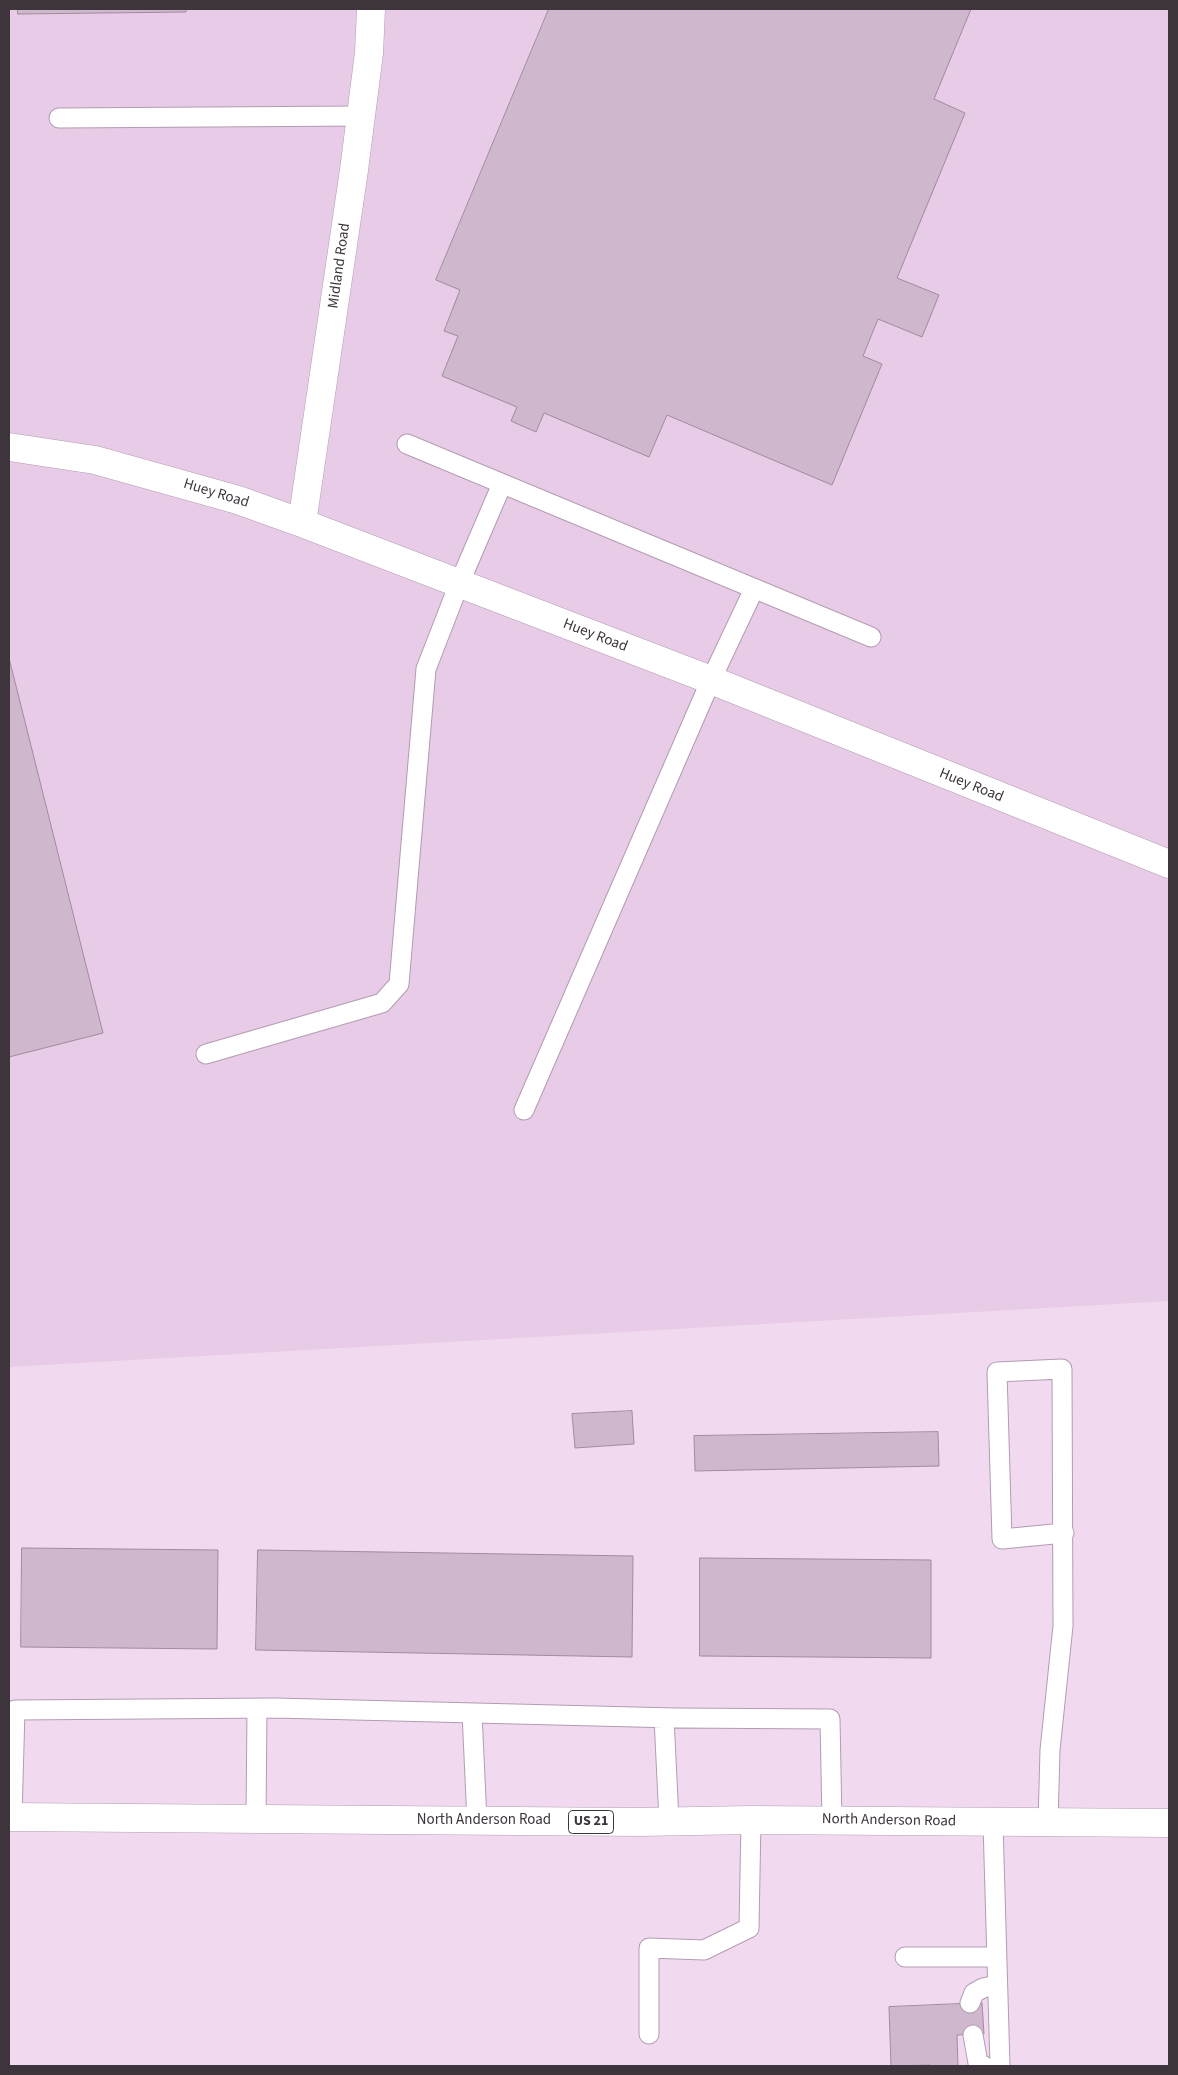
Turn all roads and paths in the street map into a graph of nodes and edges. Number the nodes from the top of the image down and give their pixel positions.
1 (371, 9) edge
2 (361, 116) junction
3 (58, 118) dead end
4 (407, 444) dead end
5 (9, 447) edge
6 (502, 484) junction
7 (302, 523) junction
8 (459, 584) junction
9 (754, 589) junction
10 (871, 637) dead end
11 (711, 680) junction
12 (1169, 864) edge
13 (206, 1054) dead end
14 (524, 1110) dead end
15 (1064, 1533) junction
16 (257, 1708) junction
17 (472, 1713) junction
18 (664, 1718) junction
19 (10, 1817) edge
20 (256, 1819) junction
21 (751, 1820) junction
22 (476, 1821) junction
23 (832, 1821) junction
24 (669, 1822) junction
25 (993, 1823) junction
26 (1048, 1823) junction
27 (1169, 1823) edge
28 (905, 1956) dead end
29 (996, 1957) junction
30 (997, 1986) junction
31 (970, 2003) dead end
32 (650, 2034) dead end
33 (973, 2035) dead end
34 (984, 2066) edge
35 (1000, 2066) edge

1 - 2 street, Midland Road
2 - 3 lane
2 - 7 street, Midland Road
4 - 6 lane
5 - 7 street, Huey Road
6 - 8 lane
6 - 9 lane
7 - 8 street, Huey Road
8 - 11 street, Huey Road
8 - 13 lane
9 - 10 lane
9 - 11 lane
11 - 12 street, Huey Road
11 - 14 lane
15 - 15 lane
15 - 26 lane
16 - 17 lane
16 - 19 lane
16 - 20 lane
17 - 18 lane
17 - 22 lane
18 - 23 lane
18 - 24 lane
19 - 20 street, North Anderson Road / US 21
20 - 22 street, North Anderson Road / US 21
21 - 23 street, North Anderson Road / US 21
21 - 24 street, North Anderson Road / US 21
21 - 32 lane
22 - 24 street, North Anderson Road / US 21
23 - 25 street, North Anderson Road / US 21
25 - 26 street, North Anderson Road / US 21
25 - 29 lane
26 - 27 street, North Anderson Road / US 21
28 - 29 lane
29 - 30 lane
30 - 31 lane
30 - 35 lane
33 - 34 lane

